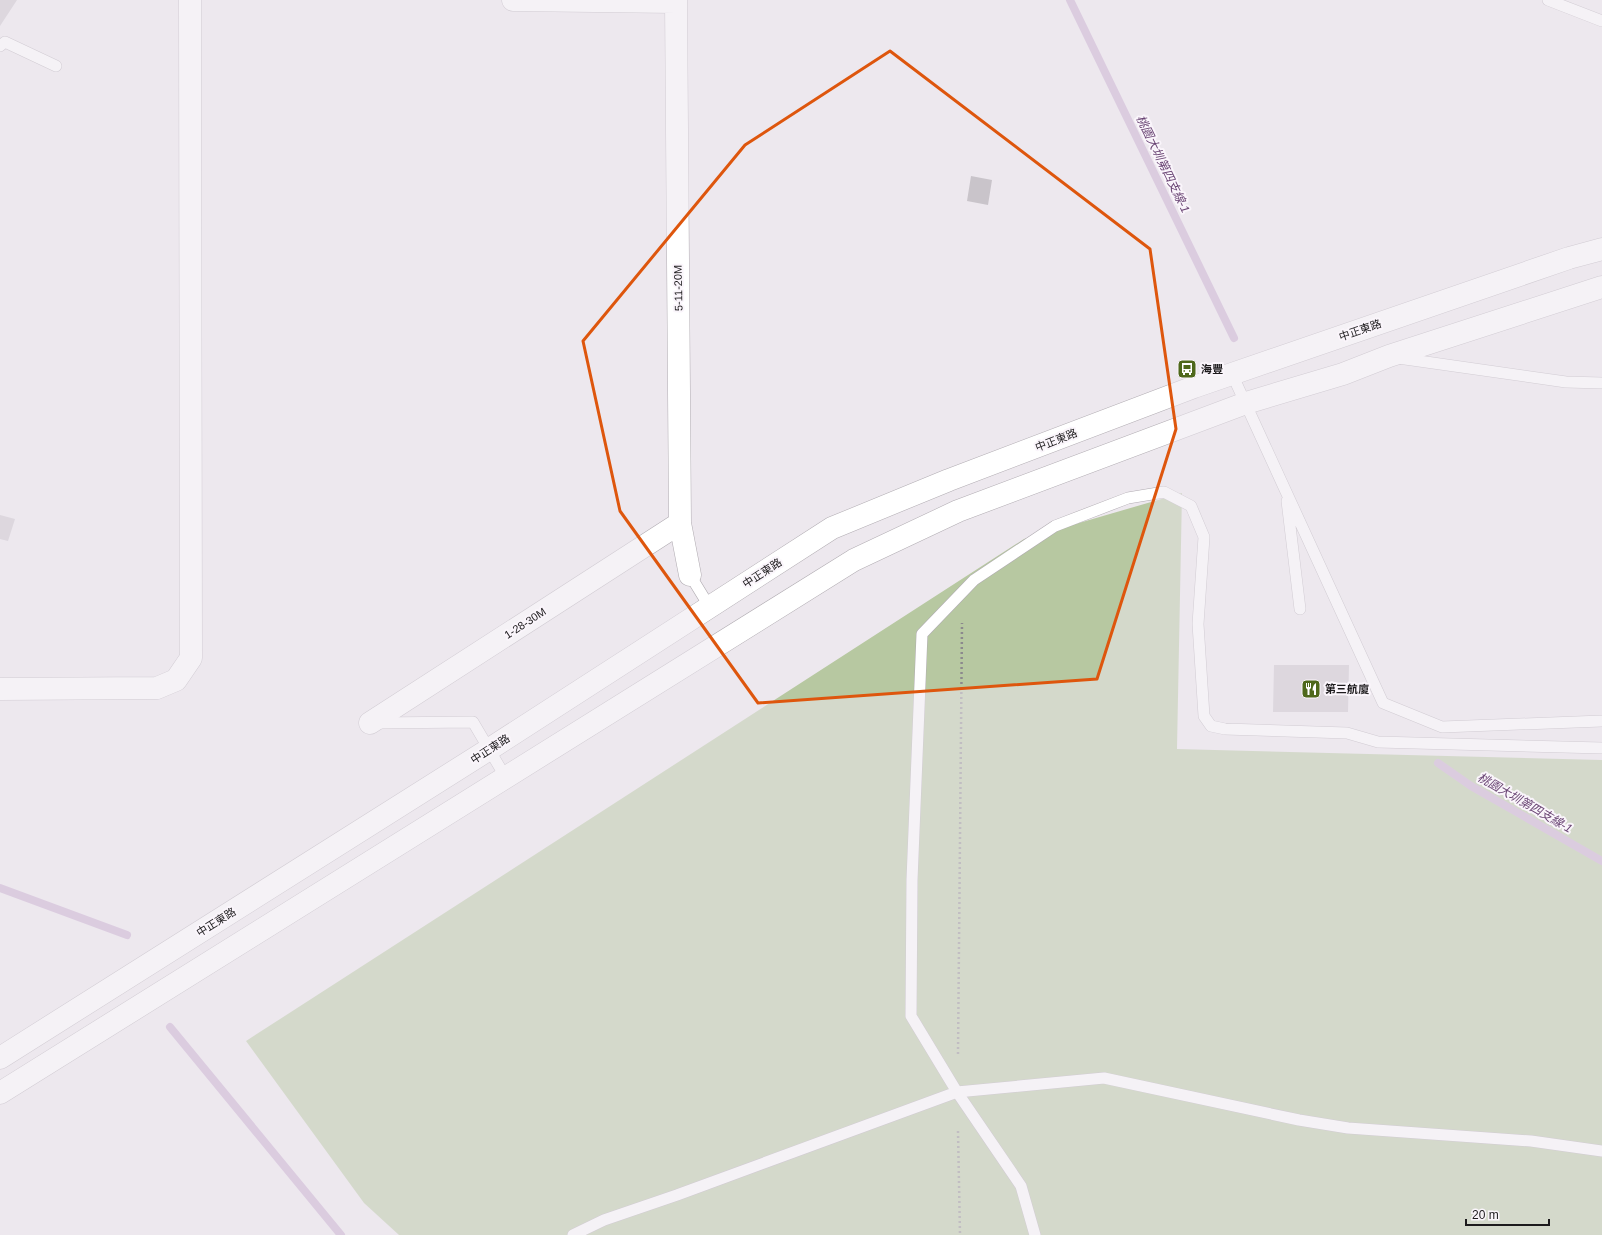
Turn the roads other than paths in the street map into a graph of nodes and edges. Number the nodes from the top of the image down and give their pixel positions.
1 (190, 0) edge
2 (513, 0) edge
3 (1548, 0) edge
4 (676, 1) edge
5 (1602, 21) edge
6 (0, 46) edge
7 (56, 66) dead end
8 (1602, 248) edge
9 (1602, 287) edge
10 (1389, 356) junction
11 (1232, 374) junction
12 (1602, 383) edge
13 (1246, 404) junction
14 (1286, 490) junction
15 (680, 523) junction
16 (690, 575) joint
17 (709, 606) junction
18 (1300, 609) dead end
19 (0, 689) edge
20 (1602, 721) edge
21 (370, 723) joint
22 (1602, 748) edge
23 (488, 750) junction
24 (506, 778) junction
25 (0, 1058) edge
26 (957, 1092) junction
27 (0, 1093) edge
28 (1602, 1151) edge
29 (573, 1235) edge
30 (1035, 1235) edge

1 - 19 main road
2 - 4 main road
3 - 5 lane
4 - 15 main road, 5-11-20M
6 - 7 lane
8 - 11 main road, 中正東路
9 - 10 main road
10 - 12 lane
10 - 13 main road
11 - 13 lane
11 - 17 main road, 中正東路
13 - 14 lane
13 - 24 main road
14 - 18 lane
14 - 20 lane
15 - 16 main road, 5-11-20M
15 - 21 main road, 1-28-30M
16 - 17 lane
17 - 23 main road, 中正東路
21 - 23 lane
22 - 26 lane
23 - 24 lane
23 - 25 main road, 中正東路
24 - 27 main road
26 - 28 lane
26 - 29 lane
26 - 30 lane

